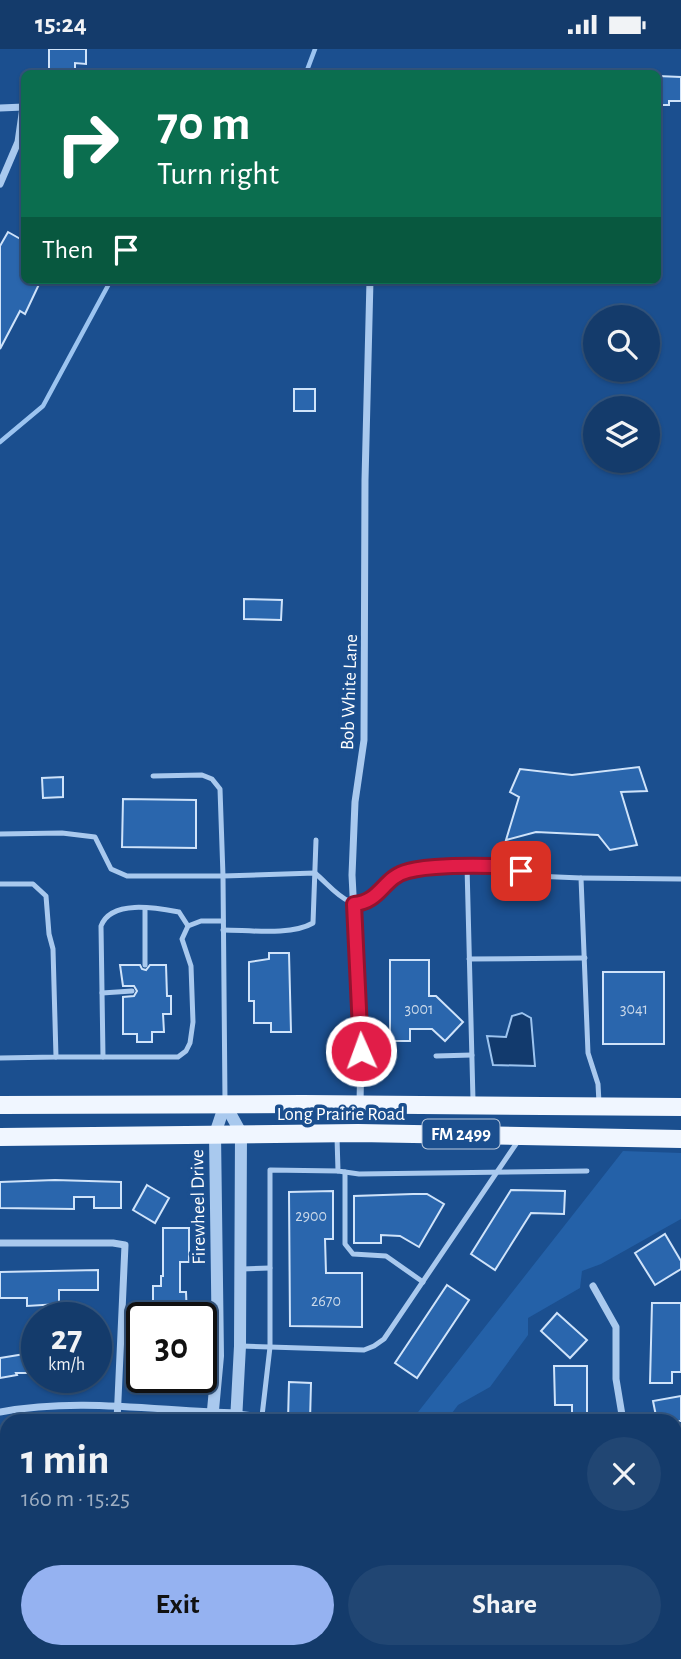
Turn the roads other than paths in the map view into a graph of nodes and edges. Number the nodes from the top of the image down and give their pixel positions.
1 (21, 107) edge
2 (0, 108) edge
3 (21, 124) edge
4 (0, 184) edge
5 (370, 284) edge
6 (153, 776) dead end
7 (0, 834) edge
8 (316, 840) dead end
9 (467, 866) junction
10 (314, 873) junction
11 (223, 876) junction
12 (581, 878) junction
13 (681, 879) edge
14 (0, 884) edge
15 (354, 904) junction
16 (145, 909) junction
17 (223, 921) junction
18 (188, 926) junction
19 (223, 930) junction
20 (469, 958) junction
21 (585, 958) junction
22 (145, 965) dead end
23 (132, 991) dead end
24 (102, 993) junction
25 (472, 1055) junction
26 (436, 1056) dead end
27 (56, 1057) junction
28 (103, 1057) junction
29 (0, 1058) edge
30 (225, 1104) junction
31 (360, 1104) junction
32 (0, 1105) edge
33 (473, 1105) junction
34 (599, 1107) junction
35 (681, 1107) edge
36 (240, 1133) junction
37 (337, 1133) junction
38 (215, 1134) junction
39 (522, 1135) junction
40 (0, 1137) edge
41 (681, 1139) edge
42 (498, 1171) junction
43 (587, 1171) dead end
44 (342, 1172) junction
45 (0, 1243) edge
46 (270, 1268) junction
47 (240, 1269) junction
48 (423, 1282) junction
49 (593, 1286) dead end
50 (240, 1346) junction
51 (270, 1347) junction
52 (119, 1405) junction
53 (0, 1412) edge
54 (118, 1414) edge
55 (189, 1414) edge
56 (212, 1414) edge
57 (237, 1414) edge
58 (262, 1414) edge
59 (622, 1414) edge

1 - 2 street
3 - 4 street
5 - 15 street, Bob White Lane
6 - 11 lane
7 - 11 lane
8 - 10 lane
9 - 12 lane
9 - 15 lane
9 - 20 lane
10 - 11 lane
10 - 15 lane
10 - 19 lane
11 - 17 lane
12 - 13 lane
12 - 21 lane
14 - 27 lane
15 - 31 street, Bob White Lane
16 - 18 lane
16 - 22 lane
16 - 24 lane
17 - 18 lane
17 - 19 lane
18 - 28 lane
19 - 30 lane
20 - 21 lane
20 - 25 lane
21 - 34 lane
23 - 24 lane
24 - 28 lane
25 - 26 lane
25 - 33 lane
27 - 28 lane
27 - 29 lane
30 - 31 main road, Long Prairie Road / FM 2499
30 - 32 main road, Long Prairie Road / FM 2499
30 - 36 street
30 - 38 street, Firewheel Drive
31 - 33 main road, Long Prairie Road / FM 2499
33 - 34 main road, Long Prairie Road / FM 2499
34 - 35 main road, Long Prairie Road / FM 2499
36 - 37 main road, Long Prairie Road / FM 2499
36 - 38 main road, Long Prairie Road / FM 2499
36 - 47 street
37 - 39 main road, Long Prairie Road / FM 2499
37 - 44 lane
38 - 40 main road, Long Prairie Road / FM 2499
38 - 56 street, Firewheel Drive
39 - 41 main road, Long Prairie Road / FM 2499
39 - 42 lane
42 - 43 lane
42 - 44 lane
42 - 48 lane
44 - 46 lane
44 - 48 lane
45 - 52 street
46 - 47 lane
46 - 51 lane
47 - 50 street
48 - 51 lane
49 - 59 street
50 - 51 lane
50 - 57 street
51 - 58 lane
52 - 53 street
52 - 54 street
52 - 55 street

